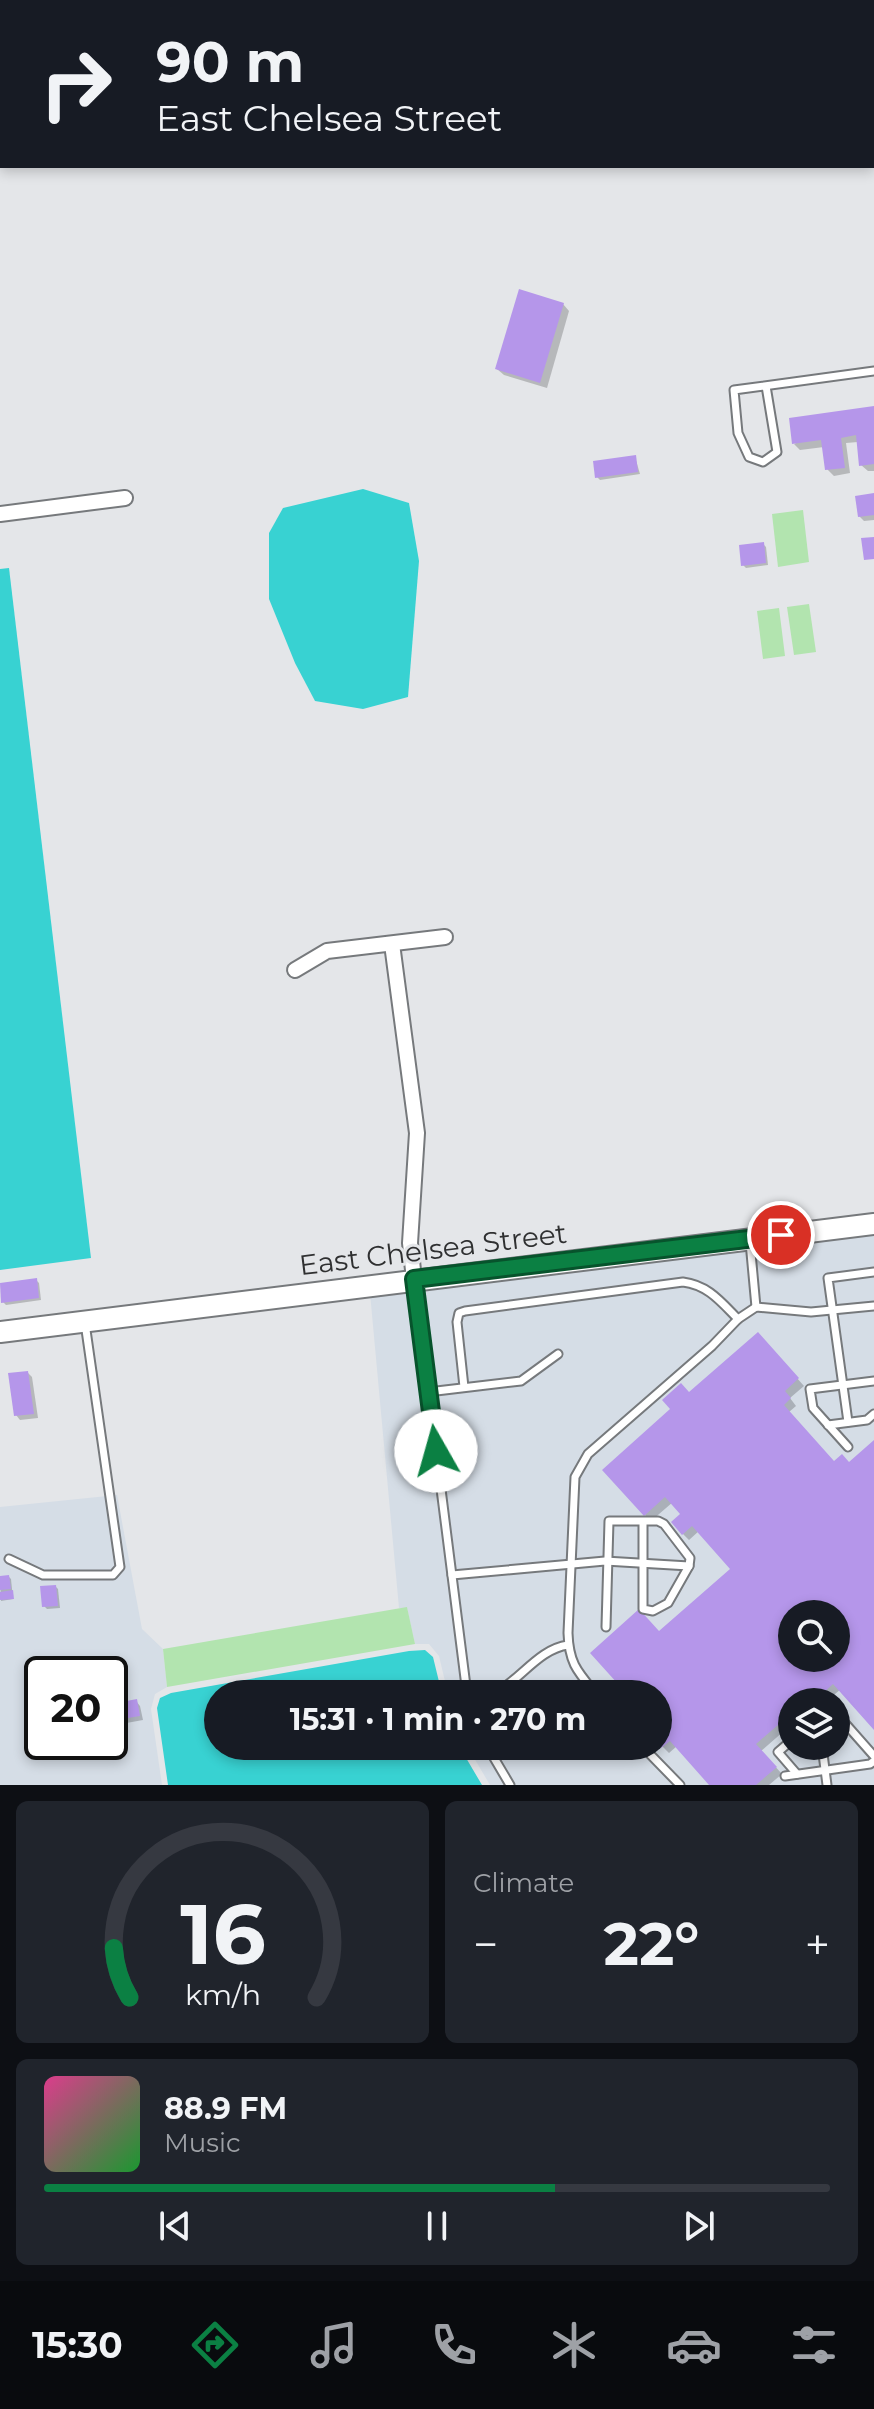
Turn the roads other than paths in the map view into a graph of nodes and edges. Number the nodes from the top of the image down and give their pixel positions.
1 (874, 371) edge
2 (766, 386) junction
3 (125, 498) dead end
4 (0, 514) edge
5 (445, 937) dead end
6 (392, 944) junction
7 (295, 970) dead end
8 (874, 1224) edge
9 (749, 1239) junction
10 (874, 1272) edge
11 (414, 1279) junction
12 (874, 1306) edge
13 (756, 1307) junction
14 (832, 1310) junction
15 (738, 1319) junction
16 (85, 1321) junction
17 (0, 1332) edge
18 (558, 1354) dead end
19 (874, 1381) edge
20 (843, 1385) junction
21 (464, 1387) junction
22 (428, 1392) junction
23 (874, 1414) edge
24 (848, 1422) junction
25 (828, 1425) junction
26 (848, 1447) dead end
27 (643, 1521) junction
28 (9, 1559) dead end
29 (608, 1561) junction
30 (572, 1563) junction
31 (642, 1563) junction
32 (689, 1566) junction
33 (452, 1575) junction
34 (606, 1627) dead end
35 (568, 1645) junction
36 (465, 1680) edge
37 (514, 1680) edge
38 (585, 1680) edge
39 (850, 1730) edge
40 (874, 1758) edge
41 (495, 1760) edge
42 (656, 1760) edge
43 (785, 1760) edge
44 (824, 1760) edge
45 (825, 1770) junction
46 (797, 1774) junction
47 (785, 1776) dead end
48 (510, 1785) edge
49 (680, 1785) edge
50 (827, 1785) edge

1 - 2 lane
2 - 2 lane
3 - 4 street
5 - 6 street
6 - 7 street
6 - 11 street
8 - 9 street, East Chelsea Street
9 - 11 street, East Chelsea Street
9 - 13 lane
10 - 14 lane
11 - 16 street, East Chelsea Street
11 - 22 lane
12 - 14 lane
13 - 14 lane
13 - 15 lane
14 - 20 lane
15 - 21 lane
15 - 30 lane
16 - 17 street, East Chelsea Street
16 - 28 lane
18 - 21 lane
19 - 20 lane
20 - 24 lane
20 - 25 lane
21 - 22 lane
22 - 33 lane
23 - 24 lane
24 - 25 lane
25 - 26 lane
27 - 29 lane
27 - 31 lane
27 - 32 lane
29 - 30 lane
29 - 31 lane
29 - 34 lane
30 - 33 lane
30 - 35 lane
31 - 32 lane
31 - 32 lane
33 - 36 lane
35 - 37 lane
35 - 38 lane
39 - 40 lane
40 - 45 lane
41 - 48 lane
42 - 49 lane
43 - 46 lane
44 - 45 lane
45 - 46 lane
45 - 50 lane
46 - 47 lane

